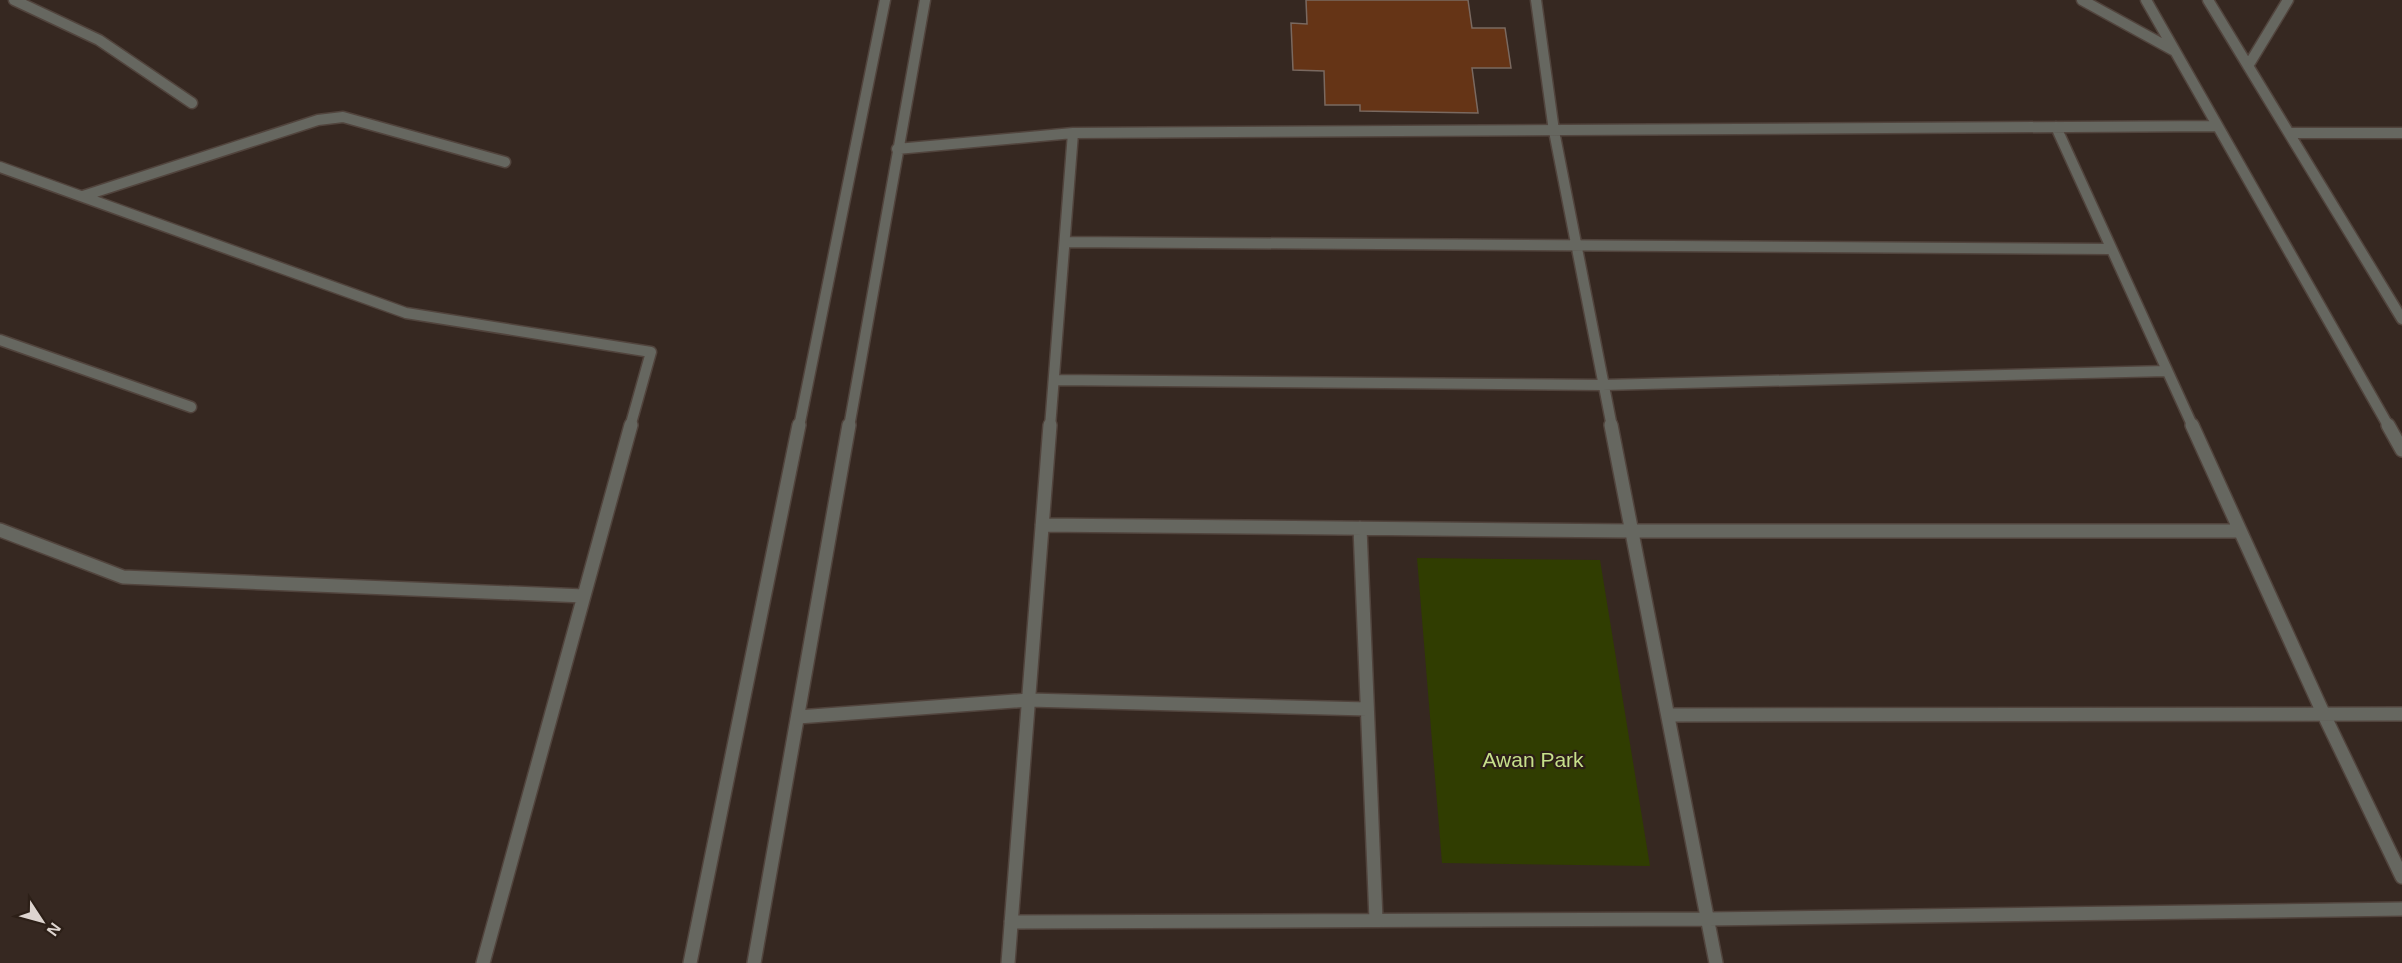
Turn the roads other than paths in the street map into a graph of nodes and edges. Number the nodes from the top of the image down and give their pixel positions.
1 (14, 0) edge
2 (885, 0) edge
3 (925, 0) edge
4 (1536, 0) edge
5 (2082, 0) edge
6 (2146, 0) edge
7 (2208, 0) edge
8 (2288, 0) edge
9 (2174, 51) junction
10 (2248, 66) junction
11 (192, 103) dead end
12 (2217, 126) junction
13 (2056, 127) junction
14 (1554, 131) junction
15 (1074, 133) junction
16 (2289, 133) junction
17 (2402, 133) edge
18 (897, 149) junction
19 (505, 162) dead end
20 (0, 167) edge
21 (83, 196) junction
22 (1065, 242) junction
23 (1576, 245) junction
24 (2111, 249) junction
25 (2402, 319) edge
26 (0, 340) edge
27 (2167, 371) junction
28 (1054, 380) junction
29 (1604, 385) junction
30 (191, 407) dead end
31 (2402, 450) edge
32 (1042, 525) junction
33 (1360, 528) junction
34 (1632, 531) junction
35 (2240, 531) junction
36 (1, 532) edge
37 (584, 596) junction
38 (1029, 700) junction
39 (1367, 709) junction
40 (2402, 714) edge
41 (1668, 715) junction
42 (2324, 715) junction
43 (798, 717) junction
44 (2402, 877) edge
45 (2402, 909) edge
46 (1708, 919) junction
47 (1376, 920) junction
48 (1011, 922) junction
49 (483, 963) edge
50 (690, 963) edge
51 (754, 963) edge
52 (1008, 963) edge
53 (1716, 963) edge

1 - 11 street
2 - 50 street
3 - 18 street
4 - 14 street
5 - 9 street
6 - 9 street
7 - 10 street
8 - 10 street
9 - 12 street
10 - 16 street
12 - 13 street
12 - 31 street
13 - 14 street
13 - 24 street
14 - 15 street
14 - 23 street
15 - 18 street
15 - 22 street
16 - 17 street
16 - 25 street
18 - 43 street
19 - 21 street
20 - 21 street
21 - 37 street
22 - 23 street
22 - 28 street
23 - 24 street
23 - 29 street
24 - 27 street
26 - 30 street
27 - 29 street
27 - 35 street
28 - 29 street
28 - 32 street
29 - 34 street
32 - 33 street
32 - 38 street
33 - 34 street
33 - 39 street
34 - 35 street
34 - 41 street
35 - 42 street
36 - 37 street
37 - 49 street
38 - 39 street
38 - 43 street
38 - 48 street
39 - 47 street
40 - 42 street
41 - 42 street
41 - 46 street
42 - 44 street
43 - 51 street
45 - 46 street
46 - 47 street
46 - 53 street
47 - 48 street
48 - 52 street

